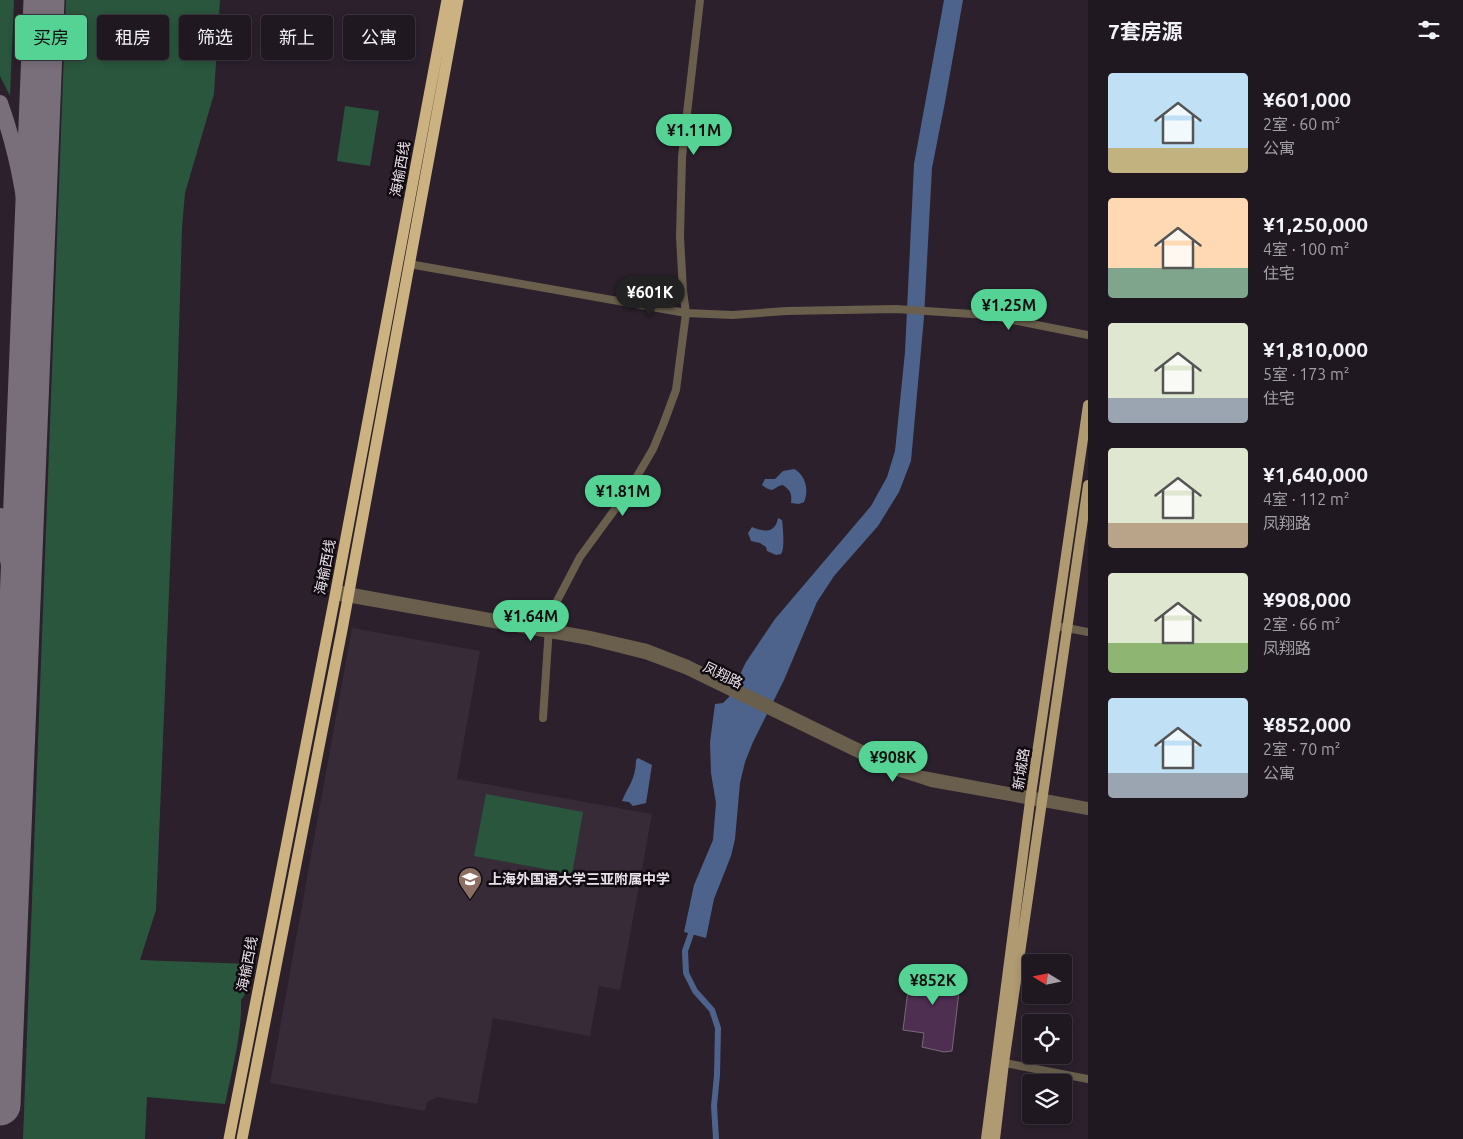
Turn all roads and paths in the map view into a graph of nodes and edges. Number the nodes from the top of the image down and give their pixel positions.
1 (447, 0) edge
2 (458, 0) edge
3 (700, 0) edge
4 (437, 87) junction
5 (409, 264) junction
6 (686, 313) junction
7 (1088, 335) edge
8 (1088, 405) edge
9 (1088, 485) edge
10 (335, 593) junction
11 (348, 595) junction
12 (1062, 627) junction
13 (549, 630) junction
14 (1088, 632) edge
15 (543, 718) dead end
16 (1030, 798) junction
17 (1041, 800) junction
18 (1088, 806) edge
19 (1088, 811) edge
20 (1000, 1062) junction
21 (1088, 1079) edge
22 (229, 1139) edge
23 (242, 1139) edge
24 (986, 1139) edge
25 (995, 1139) edge

1 - 4 highway, 海榆西线
2 - 4 highway, 海榆西线
3 - 6 street
4 - 5 highway, 海榆西线
4 - 10 highway, 海榆西线
5 - 6 street
5 - 11 highway, 海榆西线
6 - 7 street
6 - 13 street
8 - 12 main road, 新城路
9 - 12 main road, 新城路
10 - 11 street, 凤翔路
10 - 22 highway, 海榆西线
11 - 13 street, 凤翔路
11 - 23 highway, 海榆西线
12 - 14 street
12 - 16 main road, 新城路
12 - 17 main road, 新城路
13 - 15 street
13 - 16 street, 凤翔路
16 - 17 street, 凤翔路
16 - 20 main road, 新城路
17 - 18 street, 凤翔路
17 - 19 street, 凤翔路
17 - 20 main road, 新城路
20 - 21 street
20 - 24 main road, 新城路
20 - 25 main road, 新城路

